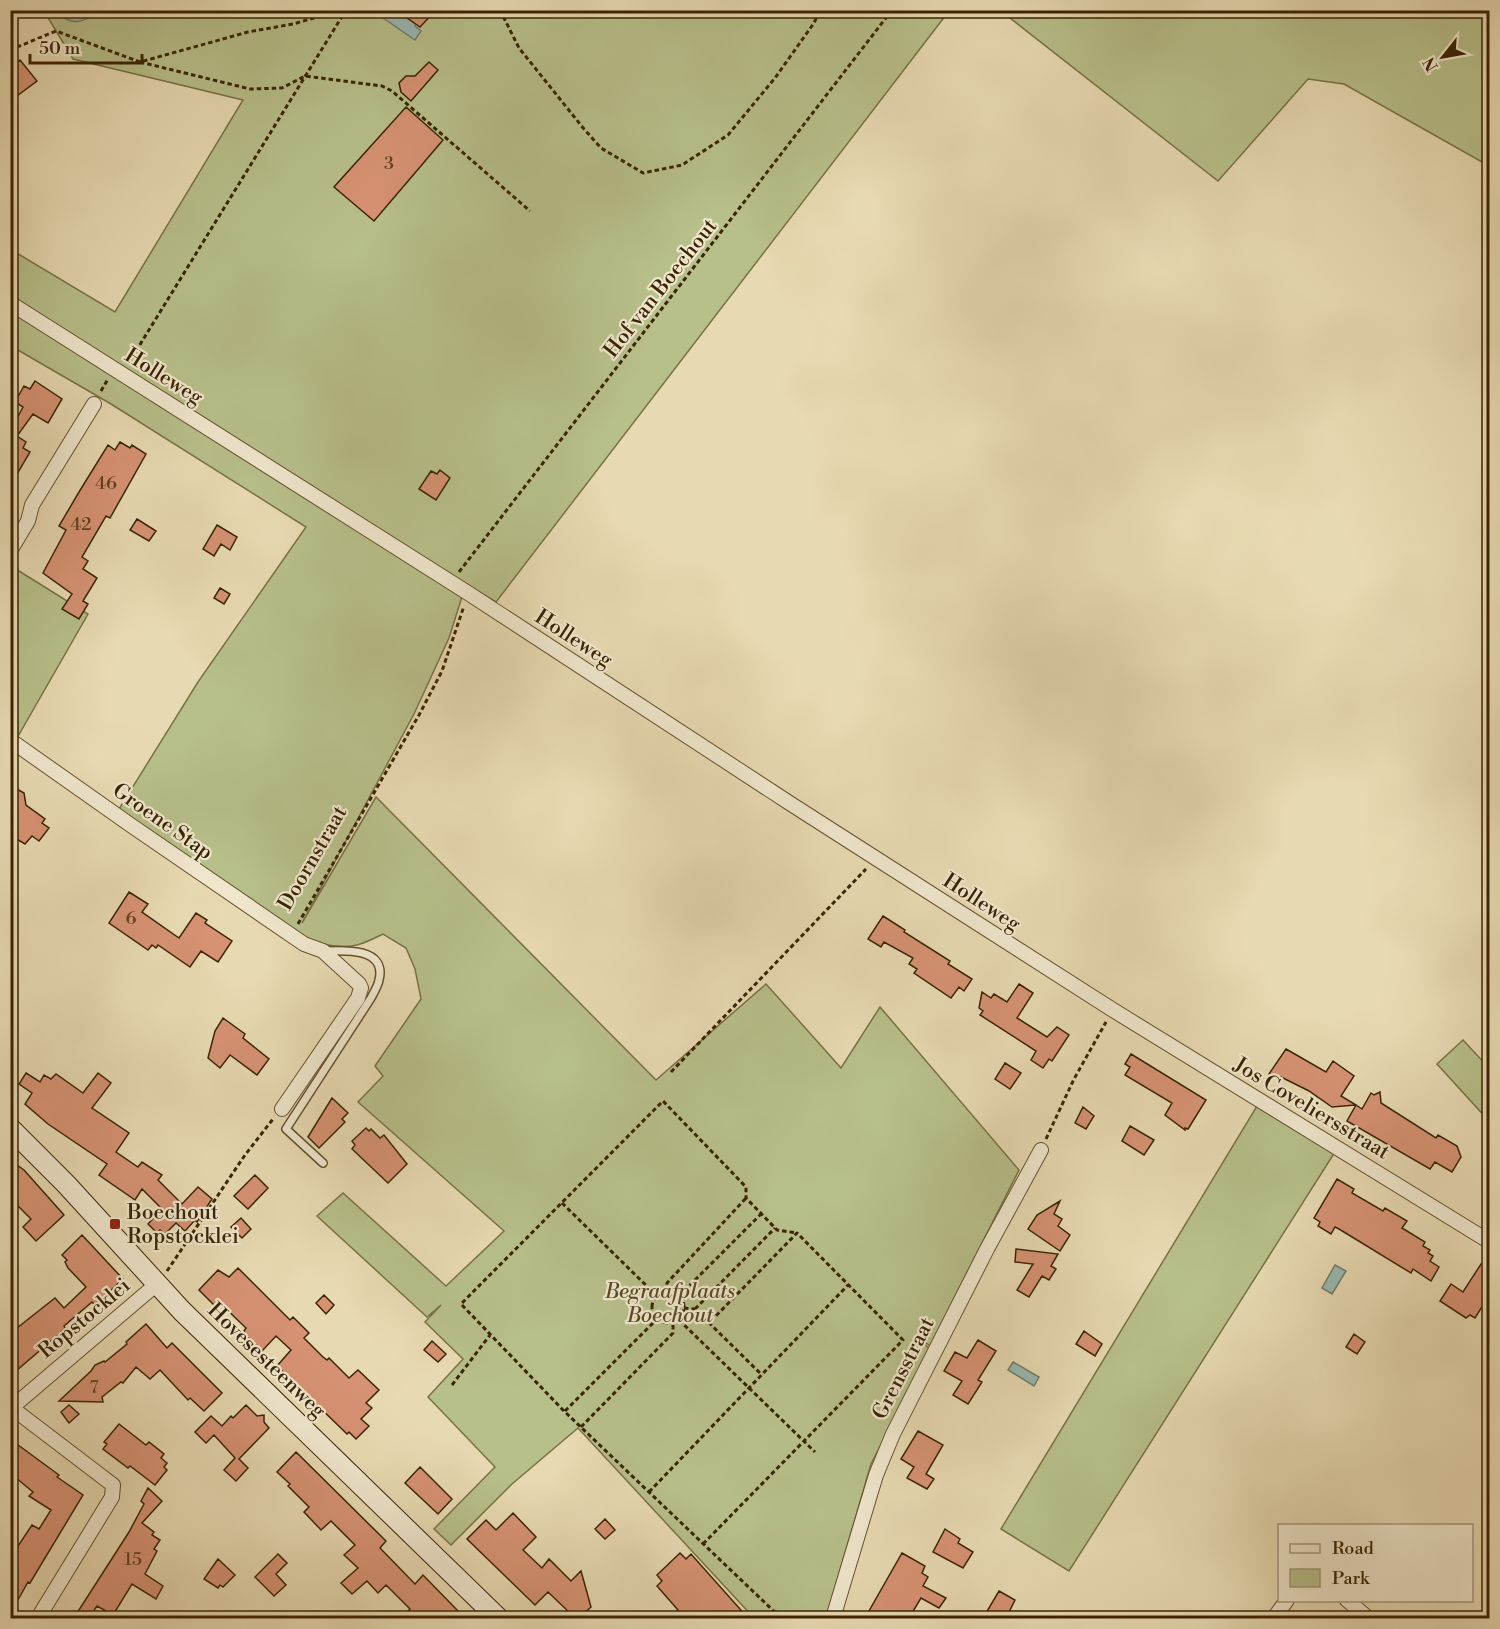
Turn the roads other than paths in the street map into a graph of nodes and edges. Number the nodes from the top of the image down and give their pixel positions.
1 (10, 303) edge
2 (94, 404) road end
3 (10, 551) edge
4 (10, 740) edge
5 (292, 936) joint
6 (322, 951) junction
7 (1113, 1010) joint
8 (282, 1109) road end
9 (10, 1128) edge
10 (1041, 1150) road end
11 (323, 1163) dead end
12 (1490, 1242) edge
13 (158, 1283) junction
14 (11, 1408) edge
15 (1286, 1602) edge
16 (1349, 1602) edge
17 (38, 1618) edge
18 (498, 1618) edge
19 (833, 1618) edge
20 (1274, 1618) edge
21 (1368, 1618) edge

1 - 7 street, Holleweg
2 - 3 street
4 - 5 street, Groene Stap
5 - 6 street, Doornstraat
6 - 8 street, Doornstraat
6 - 11 lane
7 - 12 street, Jos Coveliersstraat
9 - 13 street, Hovesesteenweg
10 - 19 street, Grensstraat
13 - 14 street, Ropstocklei
13 - 18 street, Hovesesteenweg
14 - 17 street
15 - 20 street
16 - 21 street

